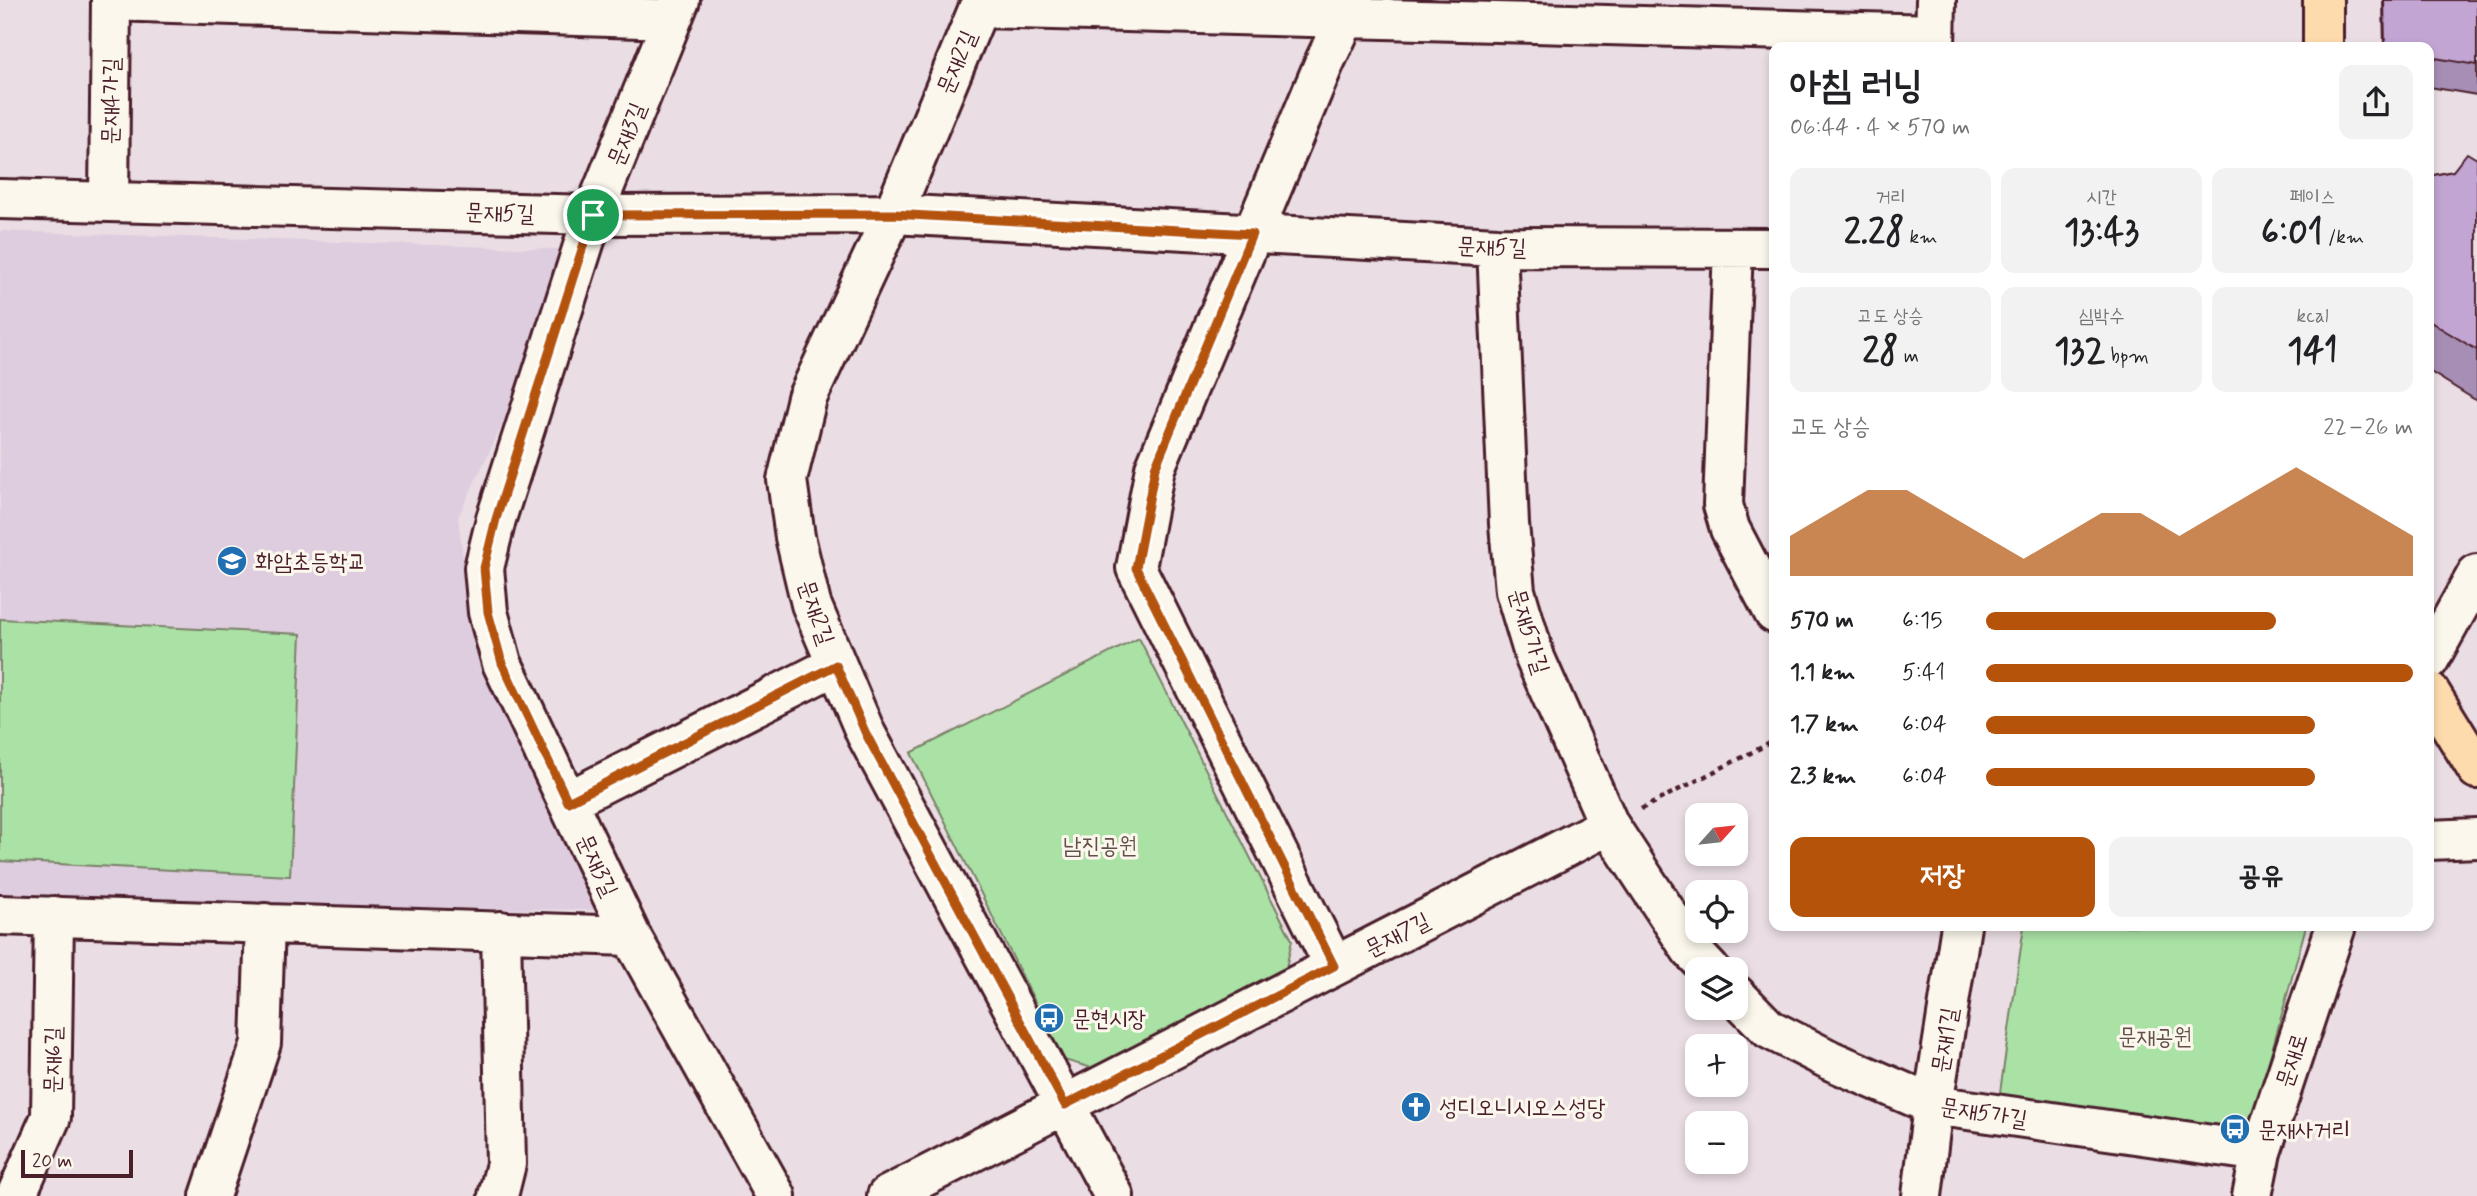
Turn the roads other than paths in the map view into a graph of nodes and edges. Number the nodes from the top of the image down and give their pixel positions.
1 (111, 0) edge
2 (2323, 0) edge
3 (980, 4) edge
4 (1350, 9) edge
5 (676, 10) edge
6 (1935, 27) edge
7 (2323, 42) edge
8 (0, 199) edge
9 (109, 202) junction
10 (893, 214) junction
11 (593, 215) junction
12 (1252, 234) junction
13 (1497, 247) junction
14 (1733, 248) junction
15 (1769, 248) edge
16 (2477, 574) edge
17 (1769, 603) edge
18 (2434, 651) edge
19 (836, 665) junction
20 (2434, 699) edge
21 (2477, 769) edge
22 (568, 802) junction
23 (1609, 825) junction
24 (2477, 838) edge
25 (2434, 840) edge
26 (0, 915) edge
27 (54, 916) junction
28 (265, 923) junction
29 (501, 931) junction
30 (2334, 931) edge
31 (1954, 935) edge
32 (631, 936) junction
33 (1698, 957) edge
34 (1334, 966) junction
35 (1748, 1007) edge
36 (1065, 1105) junction
37 (1933, 1105) junction
38 (2261, 1152) junction
39 (16, 1196) edge
40 (210, 1196) edge
41 (498, 1196) edge
42 (776, 1196) edge
43 (887, 1196) edge
44 (1114, 1196) edge
45 (1922, 1196) edge
46 (2252, 1196) edge

1 - 5 street, 문재4가길
1 - 9 street, 문재4가길
2 - 7 main road
3 - 4 street
3 - 10 street, 문재2길
4 - 6 street
4 - 12 street
5 - 11 street, 문재3길
8 - 9 street, 문재5길
9 - 11 street, 문재5길
10 - 11 street, 문재5길
10 - 12 street, 문재5길
10 - 19 street, 문재2길
11 - 22 street, 문재3길
12 - 13 street, 문재5길
12 - 34 street
13 - 14 street, 문재5길
13 - 23 street, 문재5가길
14 - 15 street, 문재5길
14 - 17 street
16 - 18 street
19 - 22 street
19 - 36 street, 문재2길
20 - 21 main road
22 - 32 street, 문재3길
23 - 33 street, 문재5가길
23 - 34 street, 문재7길
24 - 25 street
26 - 27 street
27 - 28 street
27 - 39 street, 문재6길
28 - 29 street
28 - 40 street
29 - 32 street
29 - 41 street
30 - 38 street, 문재로
31 - 37 street, 문재1길
32 - 42 street, 문재3길
34 - 36 street, 문재7길
35 - 37 street, 문재5가길
36 - 43 street, 문재7길
36 - 44 street, 문재2길
37 - 38 street, 문재5가길
37 - 45 street, 문재1길
38 - 46 street, 문재로

